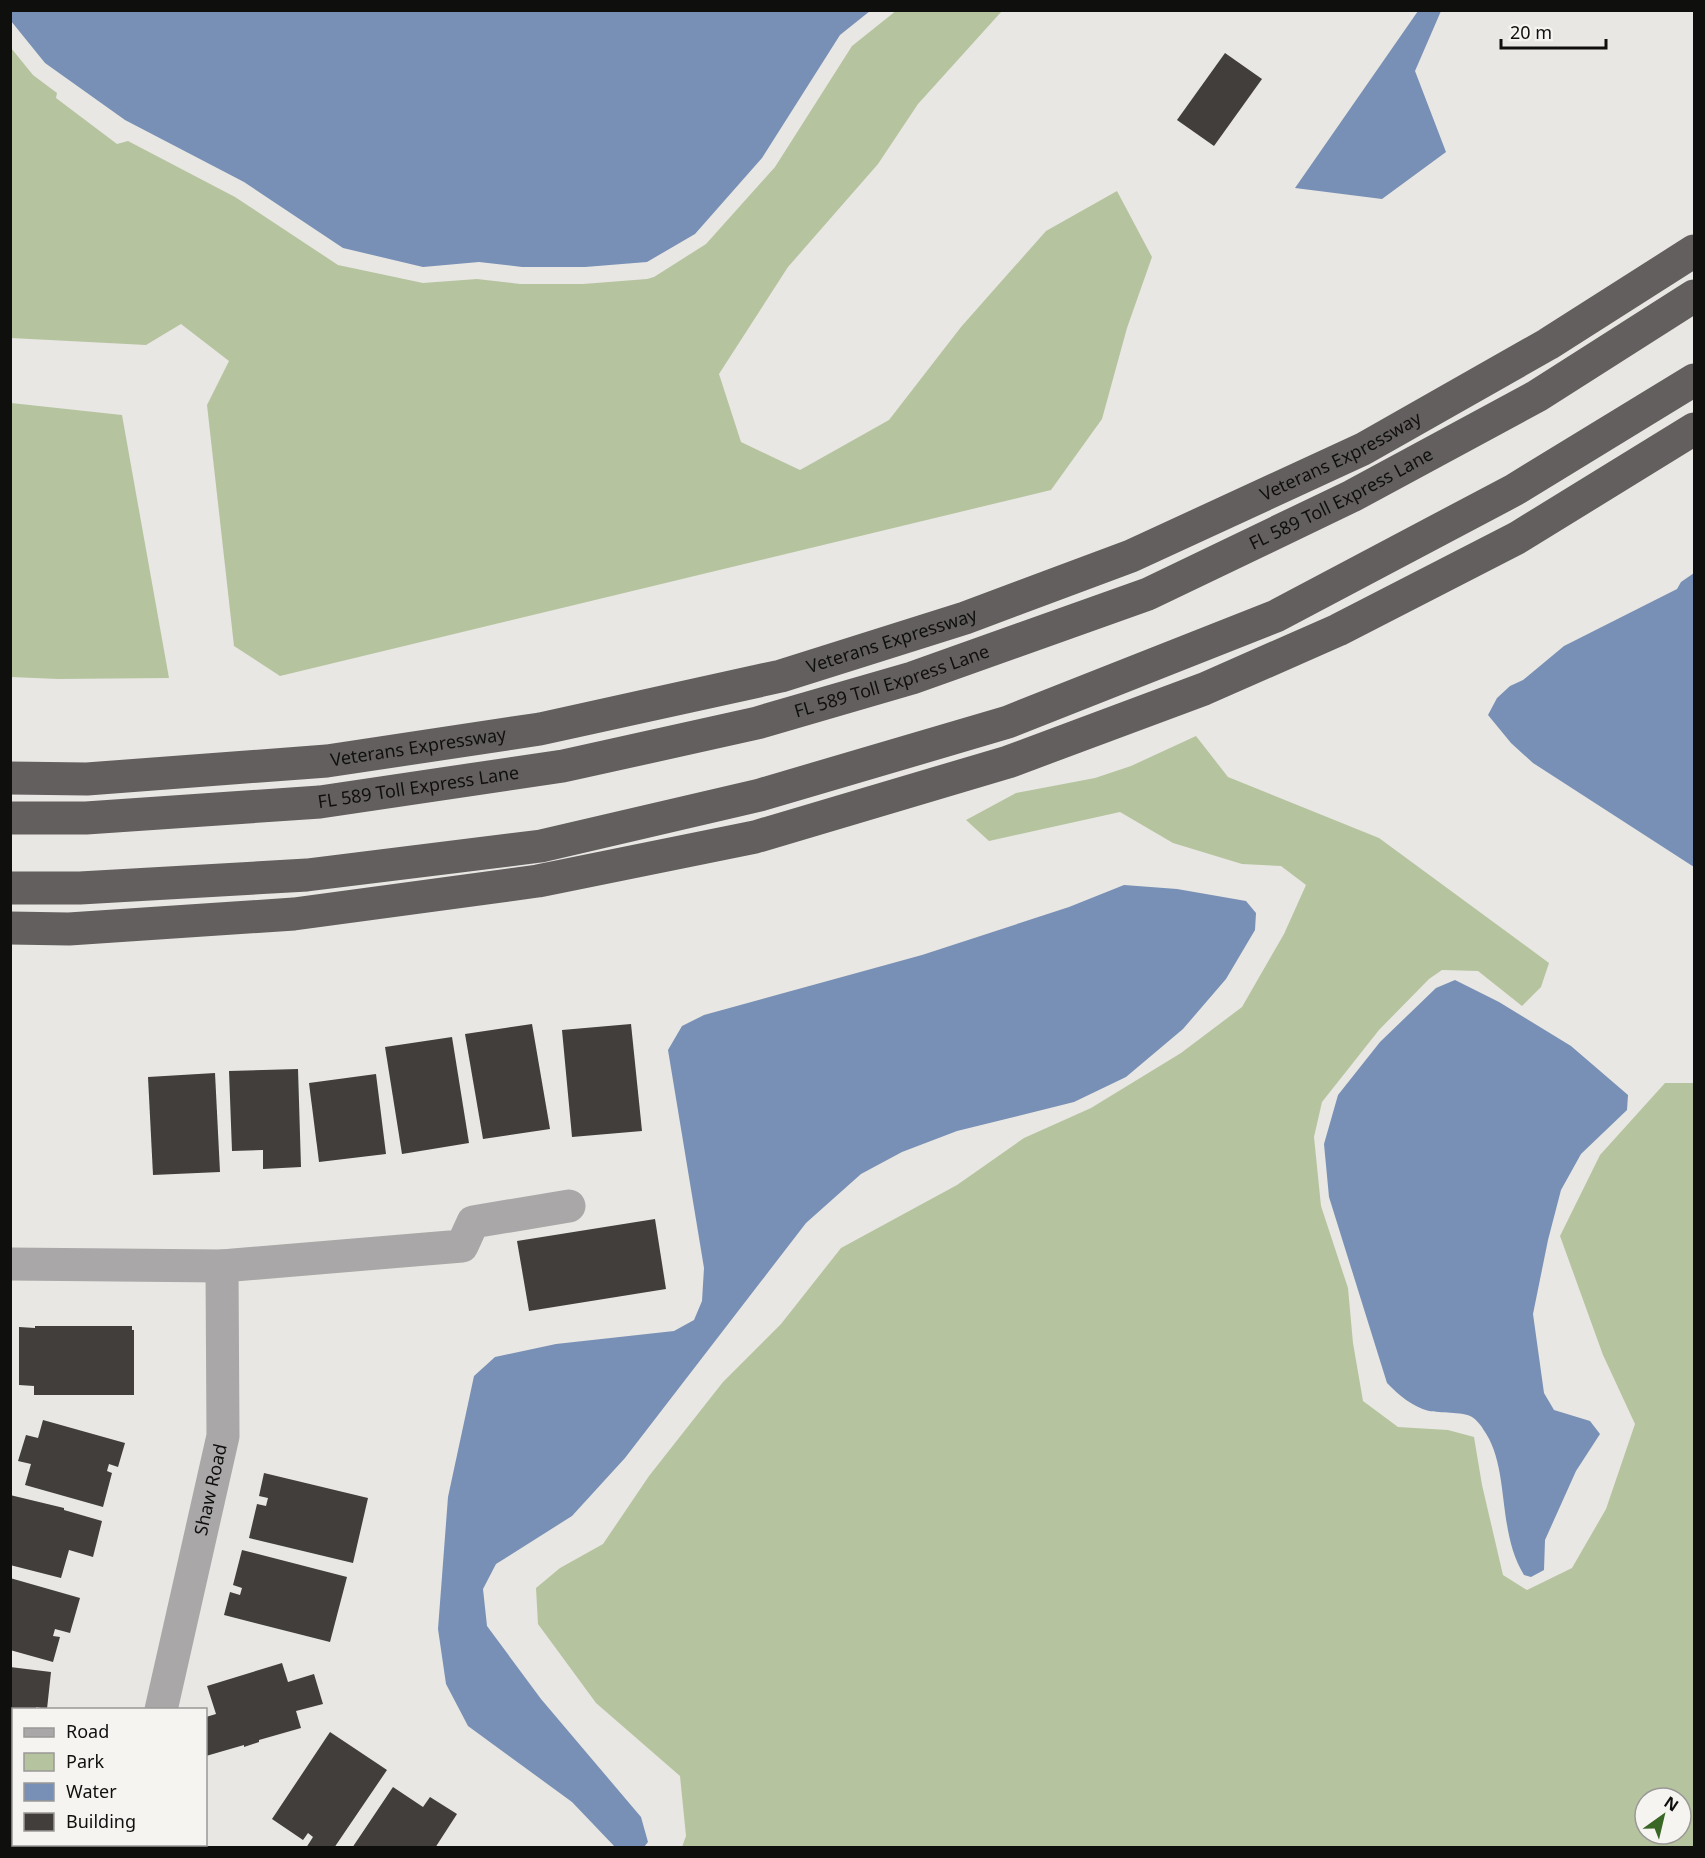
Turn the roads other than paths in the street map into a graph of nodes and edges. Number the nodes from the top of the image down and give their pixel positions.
1 (1695, 251) edge
2 (1695, 296) edge
3 (1695, 380) edge
4 (1695, 429) edge
5 (10, 778) edge
6 (10, 818) edge
7 (10, 888) edge
8 (10, 928) edge
9 (569, 1206) dead end
10 (10, 1264) edge
11 (222, 1266) junction
12 (161, 1708) edge

1 - 5 highway, Veterans Expressway
2 - 6 highway, FL 589 Toll Express Lane
3 - 7 highway
4 - 8 highway
9 - 11 street
10 - 11 street
11 - 12 street, Shaw Road

